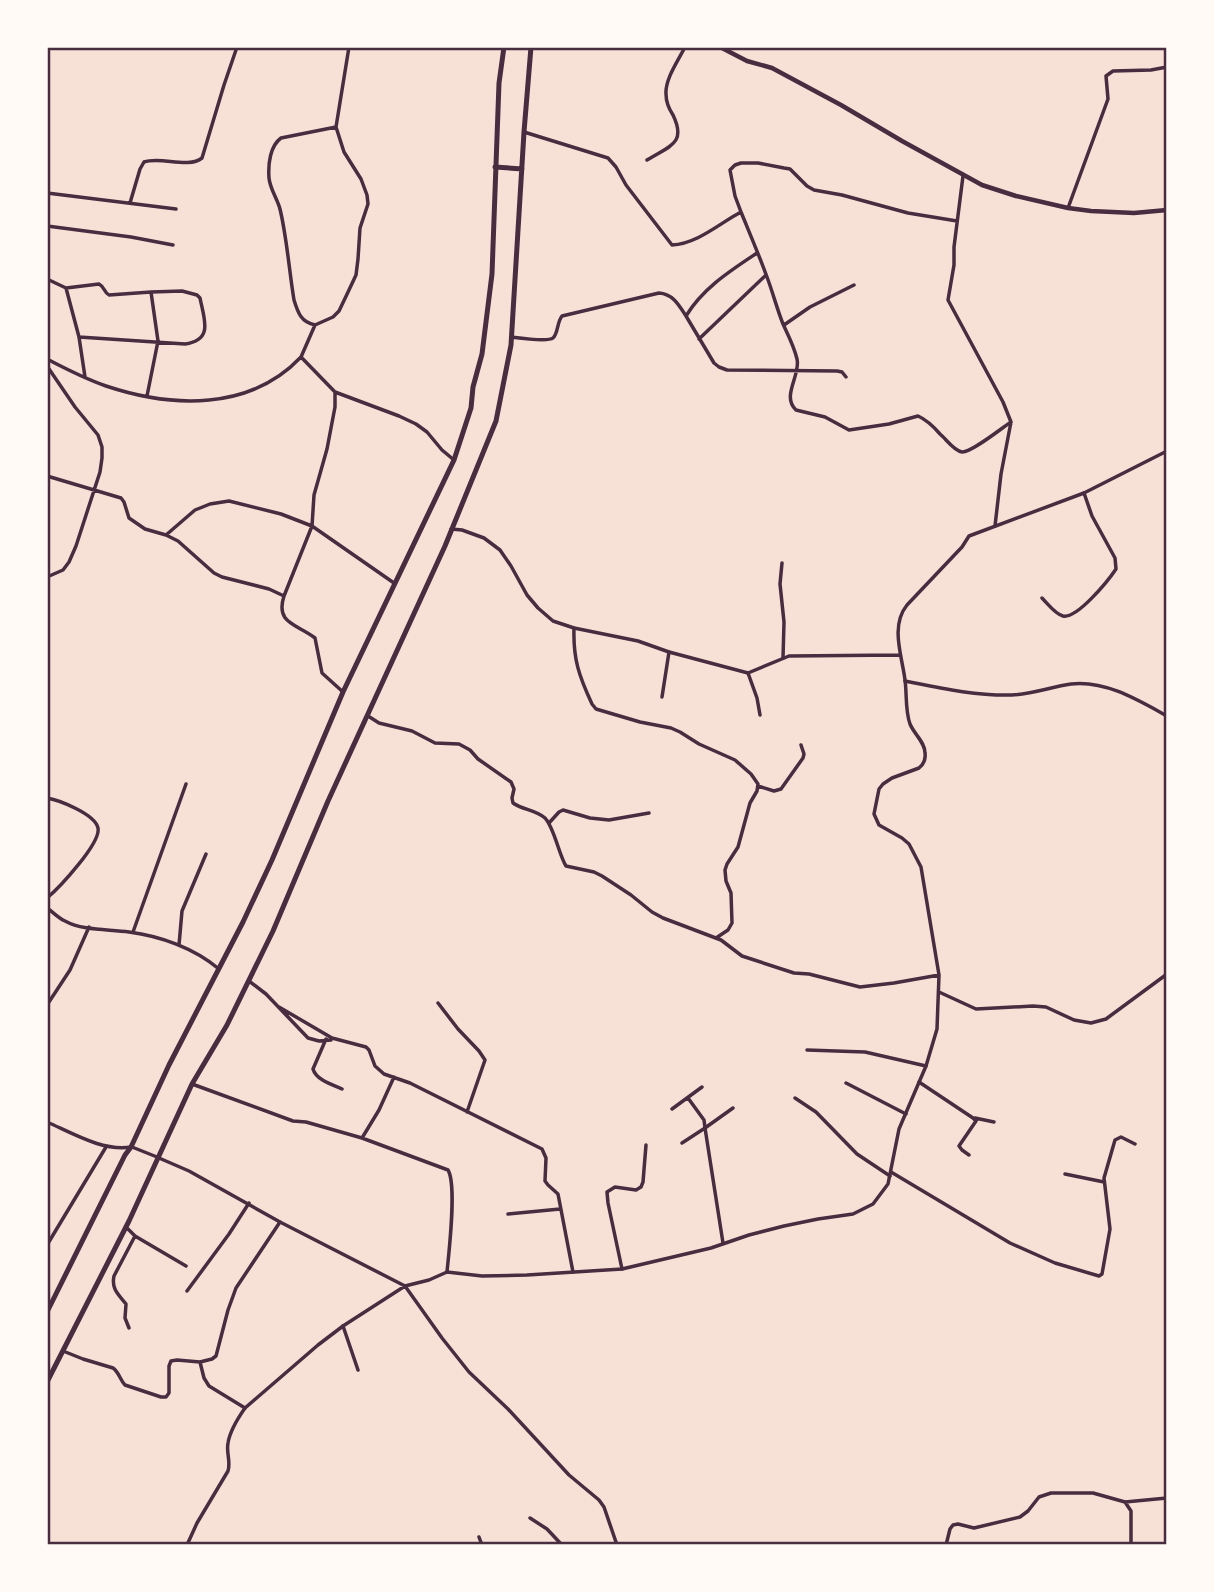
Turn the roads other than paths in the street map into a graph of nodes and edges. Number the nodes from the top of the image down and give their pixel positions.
1 (237, 47) edge
2 (349, 47) edge
3 (504, 47) edge
4 (531, 47) edge
5 (685, 47) edge
6 (720, 47) edge
7 (1167, 67) edge
8 (336, 127) junction
9 (524, 132) junction
10 (647, 160) dead end
11 (495, 167) junction
12 (522, 169) junction
13 (963, 176) junction
14 (47, 193) edge
15 (130, 203) junction
16 (1068, 208) junction
17 (176, 209) dead end
18 (1167, 210) edge
19 (741, 212) junction
20 (957, 221) junction
21 (47, 226) edge
22 (173, 245) dead end
23 (757, 253) junction
24 (766, 275) junction
25 (47, 279) edge
26 (854, 285) dead end
27 (66, 288) junction
28 (150, 292) junction
29 (686, 316) junction
30 (315, 325) junction
31 (784, 325) junction
32 (79, 337) junction
33 (511, 337) junction
34 (699, 339) junction
35 (158, 341) junction
36 (301, 357) junction
37 (47, 359) edge
38 (47, 366) edge
39 (797, 369) junction
40 (85, 377) junction
41 (846, 377) dead end
42 (335, 392) junction
43 (147, 396) junction
44 (1011, 422) junction
45 (1167, 451) edge
46 (454, 460) junction
47 (47, 476) edge
48 (93, 491) junction
49 (1084, 493) junction
50 (312, 526) junction
51 (995, 526) junction
52 (451, 529) junction
53 (166, 535) junction
54 (782, 563) dead end
55 (47, 577) edge
56 (394, 583) junction
57 (284, 596) junction
58 (1042, 598) dead end
59 (574, 628) junction
60 (669, 652) junction
61 (900, 655) junction
62 (783, 658) junction
63 (748, 673) junction
64 (905, 681) junction
65 (343, 692) junction
66 (662, 697) dead end
67 (760, 715) dead end
68 (368, 716) junction
69 (1167, 716) edge
70 (801, 745) dead end
71 (186, 783) dead end
72 (758, 786) junction
73 (47, 798) edge
74 (649, 813) dead end
75 (549, 823) junction
76 (206, 854) dead end
77 (47, 898) edge
78 (47, 908) edge
79 (89, 927) junction
80 (133, 932) junction
81 (716, 937) junction
82 (179, 945) junction
83 (219, 969) junction
84 (939, 975) junction
85 (1167, 975) edge
86 (249, 981) junction
87 (939, 992) junction
88 (438, 1003) dead end
89 (47, 1005) edge
90 (279, 1007) junction
91 (326, 1039) junction
92 (347, 1041) junction
93 (807, 1051) dead end
94 (926, 1066) junction
95 (394, 1077) junction
96 (919, 1082) junction
97 (846, 1083) dead end
98 (192, 1084) junction
99 (702, 1087) dead end
100 (342, 1089) dead end
101 (688, 1098) junction
102 (795, 1098) dead end
103 (733, 1108) dead end
104 (672, 1109) dead end
105 (467, 1112) junction
106 (905, 1114) junction
107 (973, 1118) junction
108 (47, 1122) edge
109 (994, 1122) dead end
110 (705, 1128) junction
111 (362, 1138) junction
112 (682, 1143) dead end
113 (1135, 1144) dead end
114 (646, 1145) dead end
115 (106, 1147) junction
116 (131, 1147) junction
117 (969, 1155) dead end
118 (159, 1158) junction
119 (890, 1174) junction
120 (1065, 1174) dead end
121 (1105, 1183) junction
122 (249, 1203) junction
123 (561, 1209) junction
124 (508, 1214) dead end
125 (280, 1222) junction
126 (126, 1227) junction
127 (135, 1236) junction
128 (723, 1243) junction
129 (47, 1245) edge
130 (186, 1266) dead end
131 (622, 1269) junction
132 (447, 1272) junction
133 (573, 1272) junction
134 (405, 1286) junction
135 (187, 1291) dead end
136 (47, 1312) edge
137 (343, 1326) junction
138 (129, 1328) dead end
139 (63, 1351) junction
140 (200, 1362) junction
141 (358, 1370) dead end
142 (47, 1381) edge
143 (245, 1408) junction
144 (1167, 1498) edge
145 (1125, 1502) junction
146 (530, 1518) dead end
147 (479, 1537) dead end
148 (187, 1545) edge
149 (482, 1545) edge
150 (562, 1545) edge
151 (617, 1545) edge
152 (946, 1545) edge
153 (1131, 1545) edge

1 - 15 street
2 - 8 street
3 - 11 highway
4 - 9 highway
5 - 10 street
6 - 13 main road
7 - 16 street
8 - 30 street
8 - 30 street
9 - 12 highway
9 - 19 street
11 - 12 highway
11 - 46 highway
12 - 33 highway
13 - 16 main road
13 - 20 street
14 - 15 street
15 - 17 street
16 - 18 main road
19 - 20 street
19 - 23 street
20 - 44 street
21 - 22 street
23 - 24 street
23 - 29 street
24 - 31 street
24 - 34 street
25 - 27 street
26 - 31 street
27 - 28 street
27 - 32 street
28 - 35 street
28 - 35 street
29 - 33 street
29 - 34 street
30 - 36 street
31 - 39 street
32 - 35 street
32 - 40 street
33 - 52 highway
34 - 39 street
35 - 43 street
36 - 42 street
36 - 43 street
37 - 40 street
38 - 48 street
39 - 41 street
39 - 44 street
40 - 43 street
42 - 46 street
42 - 50 street
44 - 51 street
45 - 49 street
46 - 56 highway
47 - 48 street
48 - 53 street
48 - 55 street
49 - 51 street
49 - 58 street
50 - 53 street
50 - 56 street
50 - 57 street
51 - 61 street
52 - 59 street
52 - 68 highway
53 - 57 street
54 - 62 street
56 - 65 highway
57 - 65 street
59 - 60 street
59 - 72 street
60 - 63 street
60 - 66 street
61 - 62 street
61 - 64 street
62 - 63 street
63 - 67 street
64 - 69 street
64 - 84 street
65 - 83 highway
68 - 75 street
68 - 86 highway
70 - 72 street
71 - 80 street
72 - 81 street
73 - 77 street
74 - 75 street
75 - 81 street
76 - 82 street
78 - 79 street
79 - 80 street
79 - 89 street
80 - 82 street
81 - 84 street
82 - 83 street
83 - 116 highway
84 - 87 street
85 - 87 street
86 - 90 street
86 - 98 highway
87 - 94 street
88 - 105 street
90 - 91 street
90 - 92 street
91 - 92 street
91 - 100 street
92 - 95 street
93 - 94 street
94 - 96 street
95 - 105 street
95 - 111 street
96 - 106 street
96 - 107 street
97 - 106 street
98 - 111 street
98 - 118 highway
99 - 101 street
101 - 104 street
101 - 110 street
102 - 119 street
103 - 110 street
105 - 123 street
106 - 119 street
107 - 109 street
107 - 117 street
108 - 115 street
110 - 112 street
110 - 128 street
111 - 132 street
113 - 121 street
114 - 131 street
115 - 116 street
115 - 129 street
116 - 118 street
116 - 136 highway
118 - 122 street
118 - 126 highway
119 - 121 street
119 - 128 street
120 - 121 street
122 - 125 street
122 - 135 street
123 - 124 street
123 - 133 street
125 - 134 street
125 - 140 street
126 - 127 street
126 - 139 highway
127 - 130 street
127 - 138 street
128 - 131 street
131 - 133 street
132 - 133 street
132 - 134 street
134 - 137 street
134 - 151 street
137 - 141 street
137 - 143 street
139 - 140 street
139 - 142 highway
140 - 143 street
143 - 148 street
144 - 145 street
145 - 152 street
145 - 153 street
146 - 150 street
147 - 149 street

